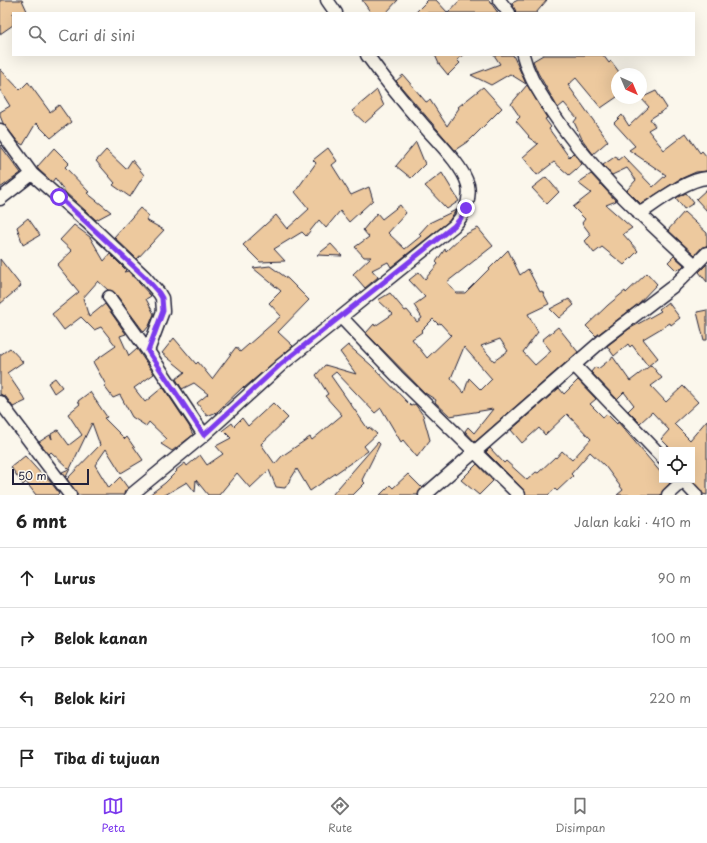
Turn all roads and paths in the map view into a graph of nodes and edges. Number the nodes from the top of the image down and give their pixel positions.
1 (327, 0) edge
2 (499, 0) edge
3 (335, 12) edge
4 (508, 12) edge
5 (368, 56) edge
6 (523, 56) edge
7 (0, 130) edge
8 (32, 174) junction
9 (707, 178) edge
10 (0, 199) edge
11 (639, 214) junction
12 (707, 253) edge
13 (693, 267) junction
14 (110, 297) dead end
15 (342, 317) junction
16 (148, 351) junction
17 (575, 366) junction
18 (0, 402) edge
19 (204, 435) junction
20 (475, 452) junction
21 (659, 455) edge
22 (680, 483) edge
23 (684, 483) edge
24 (70, 495) edge
25 (131, 495) edge
26 (425, 495) edge
27 (519, 495) edge
28 (668, 495) edge
29 (696, 495) edge

1 - 3 street
2 - 4 street
5 - 15 street
6 - 11 street
7 - 8 street
8 - 10 street
8 - 16 street
9 - 11 street
11 - 13 street
12 - 13 street
13 - 17 street
14 - 16 street
15 - 19 street
15 - 20 street
16 - 19 street
17 - 20 street
17 - 21 street
18 - 24 street
19 - 25 street
20 - 26 street
20 - 27 street
22 - 28 street
23 - 29 street

